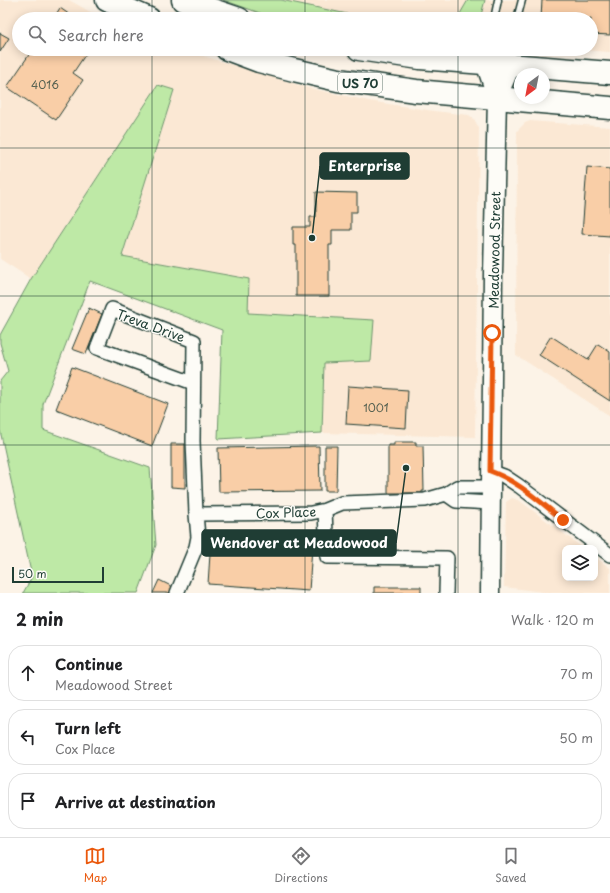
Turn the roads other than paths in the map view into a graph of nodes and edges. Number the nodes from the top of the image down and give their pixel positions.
1 (107, 0) edge
2 (183, 0) edge
3 (498, 0) edge
4 (522, 0) edge
5 (134, 12) edge
6 (218, 12) edge
7 (495, 12) edge
8 (519, 12) edge
9 (245, 56) edge
10 (406, 56) edge
11 (512, 57) edge
12 (486, 60) junction
13 (610, 73) edge
14 (496, 98) junction
15 (610, 108) edge
16 (193, 383) junction
17 (490, 487) junction
18 (325, 510) junction
19 (196, 514) junction
20 (610, 555) edge
21 (177, 593) edge
22 (446, 593) edge
23 (490, 593) edge

1 - 5 highway
2 - 6 highway
3 - 7 lane
4 - 8 lane
9 - 14 highway, US 70
10 - 12 highway
11 - 12 highway
11 - 13 highway
11 - 14 street, Meadowood Street
12 - 14 street, Meadowood Street
14 - 15 highway, US 70
14 - 17 street, Meadowood Street
16 - 16 street, Treva Drive
16 - 19 street, Treva Drive
17 - 18 street, Cox Place
17 - 20 street, Cox Place
17 - 23 street, Meadowood Street
18 - 19 street, Cox Place
18 - 22 street
19 - 21 street, Treva Drive

